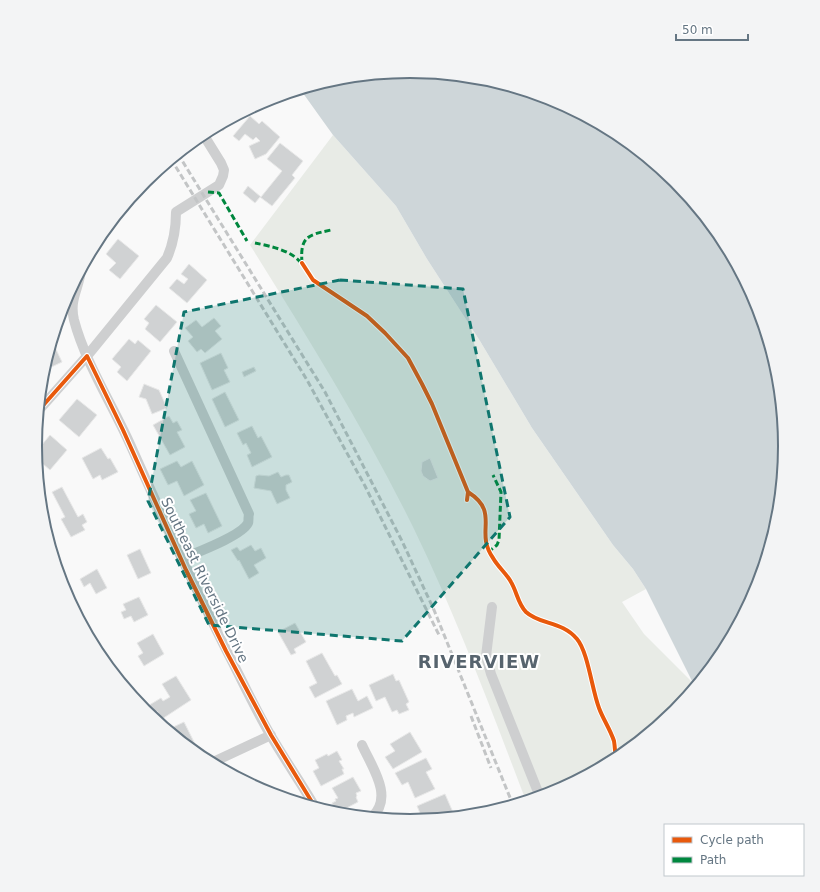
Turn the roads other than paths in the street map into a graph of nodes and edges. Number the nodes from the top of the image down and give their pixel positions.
1 (207, 140) edge
2 (74, 297) edge
3 (174, 351) dead end
4 (87, 356) junction
5 (45, 403) edge
6 (181, 559) junction
7 (492, 607) dead end
8 (270, 736) junction
9 (362, 745) dead end
10 (218, 760) edge
11 (537, 791) edge
12 (311, 800) edge
13 (376, 812) edge

1 - 4 street
2 - 4 street, Southeast Riverside Drive
3 - 6 street
4 - 5 street
4 - 6 street, Southeast Riverside Drive
6 - 8 street, Southeast Riverside Drive
7 - 11 street
8 - 10 street
8 - 12 street, Southeast Riverside Drive
9 - 13 street

